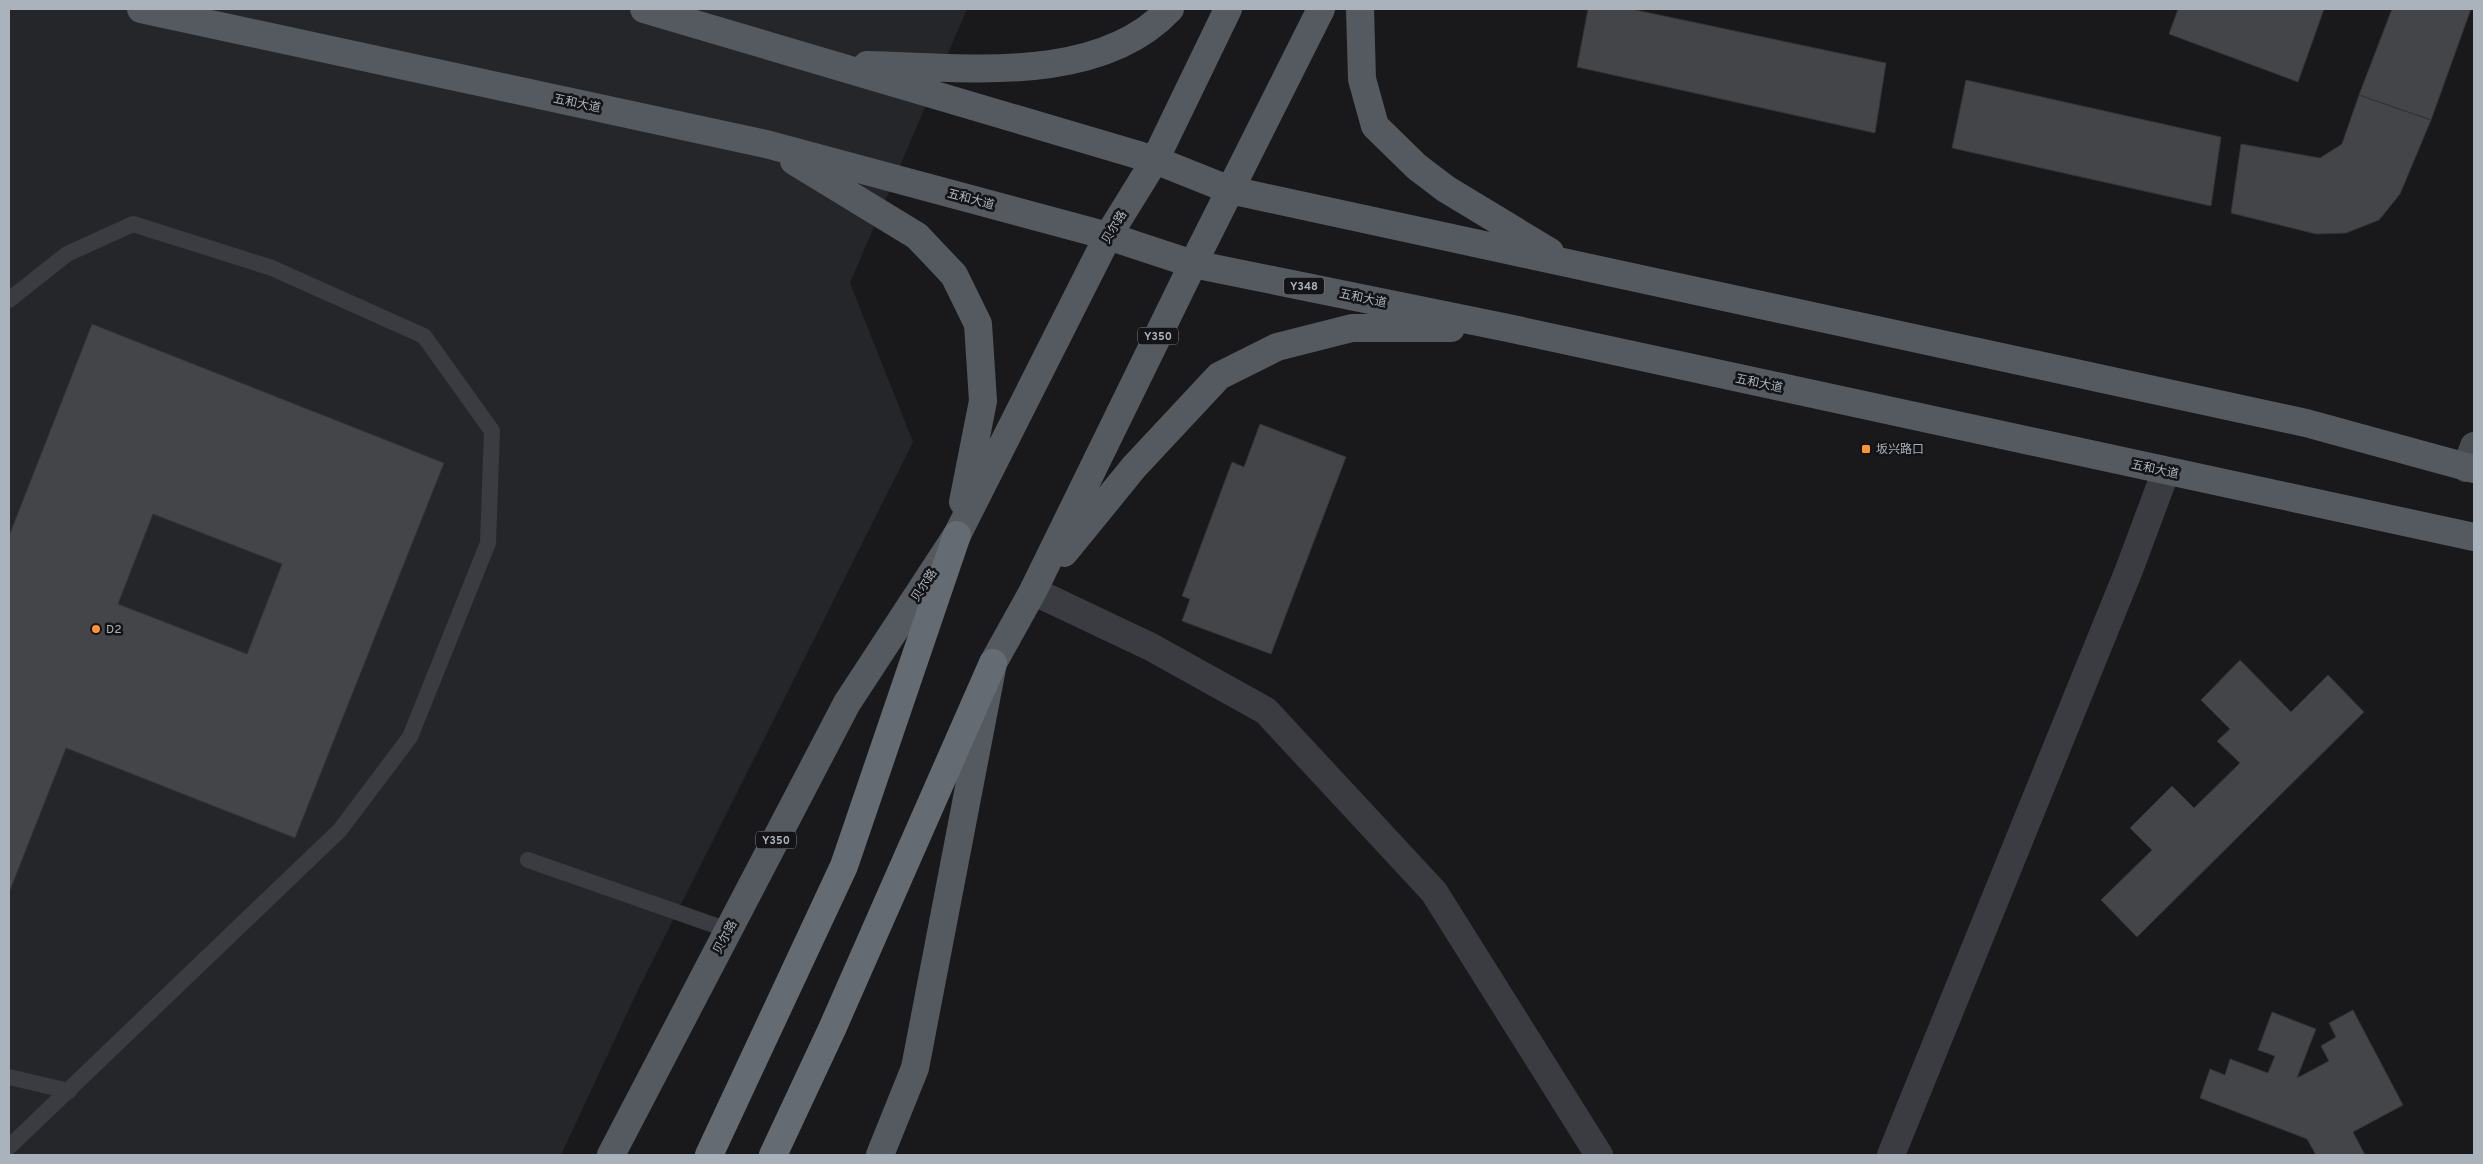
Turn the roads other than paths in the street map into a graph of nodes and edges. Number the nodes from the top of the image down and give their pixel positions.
1 (141, 9) edge
2 (644, 9) edge
3 (1170, 9) edge
4 (1228, 9) edge
5 (1321, 9) edge
6 (1360, 9) edge
7 (830, 64) junction
8 (766, 144) junction
9 (1155, 160) junction
10 (1230, 190) junction
11 (1108, 236) junction
12 (1568, 263) junction
13 (1193, 264) junction
14 (9, 300) edge
15 (1508, 328) junction
16 (2472, 461) edge
17 (2166, 471) junction
18 (957, 535) junction
19 (2474, 537) edge
20 (1033, 591) junction
21 (993, 663) junction
22 (528, 860) dead end
23 (728, 930) junction
24 (9, 1077) edge
25 (69, 1091) junction
26 (9, 1147) edge
27 (611, 1155) edge
28 (709, 1155) edge
29 (774, 1155) edge
30 (880, 1155) edge
31 (1599, 1155) edge
32 (1891, 1155) edge

1 - 8 main road, 五和大道 / Y348
2 - 7 main road
3 - 7 main road
4 - 9 main road, 贝尔路 / Y350
5 - 10 main road, Y350
6 - 12 main road
7 - 9 main road
8 - 11 main road, 五和大道 / Y348
8 - 18 main road
9 - 10 main road
9 - 11 main road, 贝尔路 / Y350
10 - 12 main road
10 - 13 main road, Y350
11 - 13 main road, 五和大道 / Y348
11 - 18 main road, 贝尔路 / Y350
12 - 16 main road
13 - 15 main road, 五和大道 / Y348
13 - 20 main road, Y350
14 - 25 lane
15 - 17 main road, 五和大道 / Y348
15 - 20 main road
17 - 19 main road, 五和大道 / Y348
17 - 32 street
18 - 23 main road, 贝尔路 / Y350
18 - 28 highway
20 - 21 main road, Y350
20 - 31 street
21 - 29 highway
21 - 30 main road, Y350
22 - 23 lane
23 - 27 main road, 贝尔路 / Y350
24 - 25 lane
25 - 26 lane

